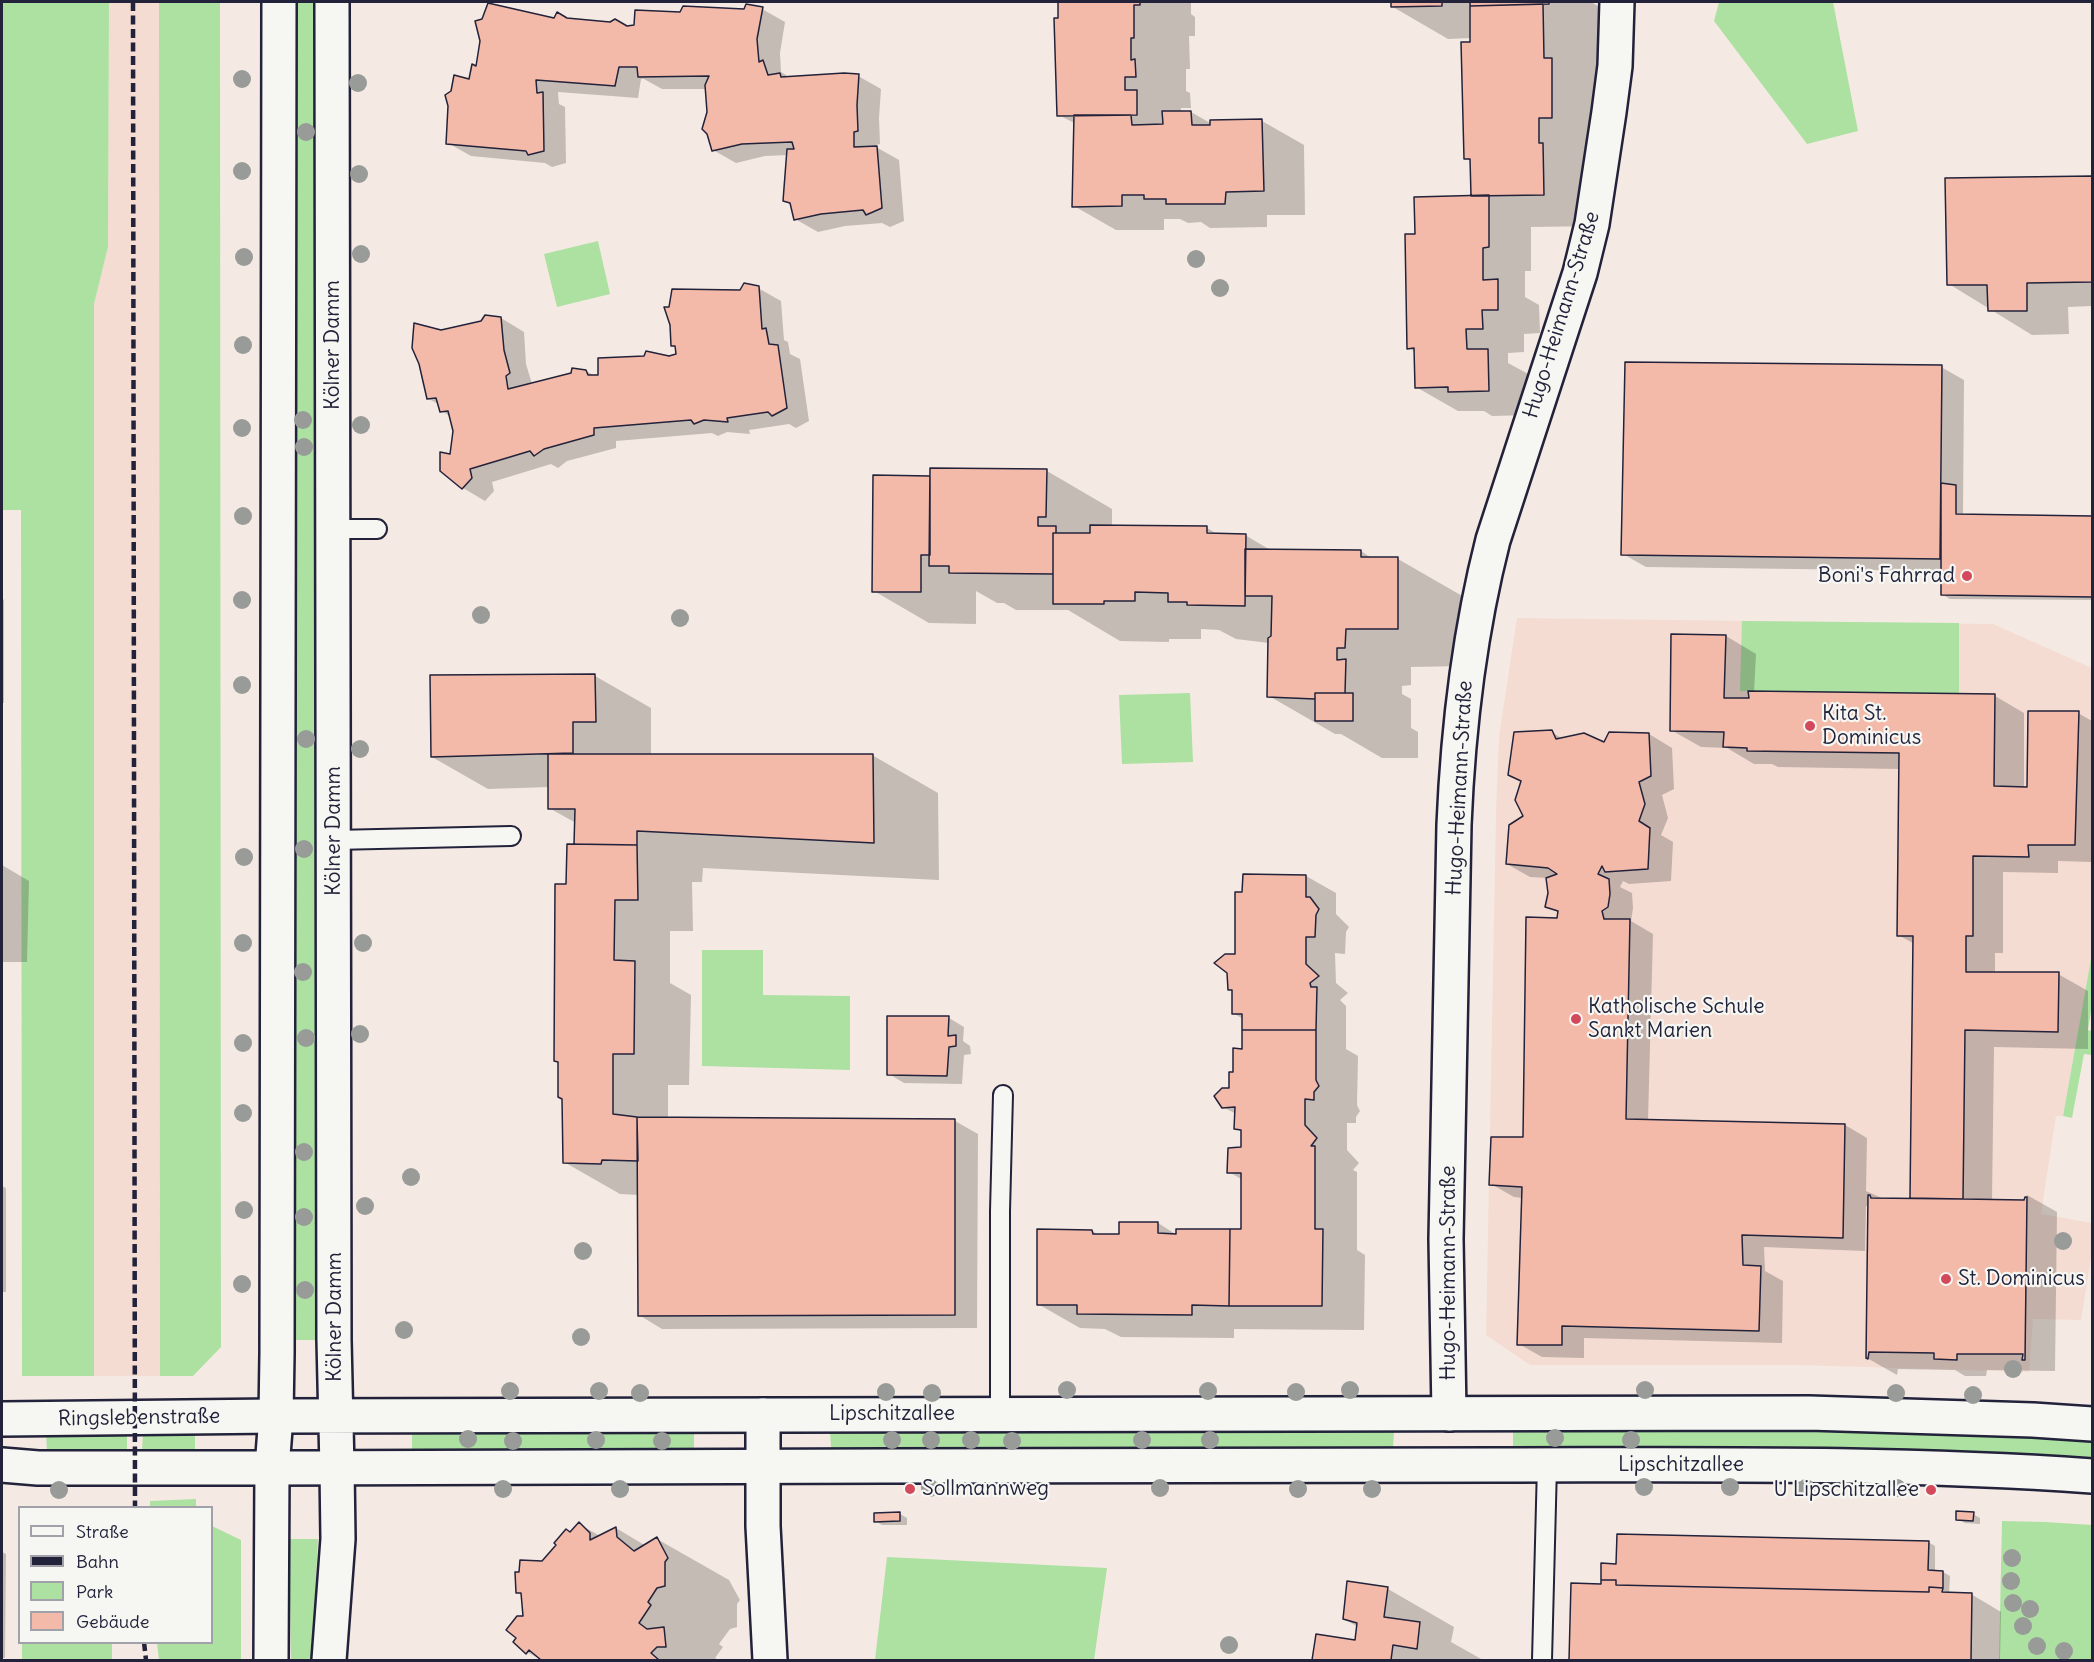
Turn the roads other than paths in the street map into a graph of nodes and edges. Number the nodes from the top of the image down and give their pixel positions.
1 (279, 2) edge
2 (332, 2) edge
3 (1617, 2) edge
4 (377, 528) dead end
5 (333, 529) junction
6 (511, 836) dead end
7 (334, 840) junction
8 (1003, 1095) dead end
9 (1000, 1414) junction
10 (1449, 1414) junction
11 (763, 1415) junction
12 (276, 1416) junction
13 (335, 1416) junction
14 (2, 1419) edge
15 (2092, 1424) edge
16 (2, 1465) edge
17 (1449, 1465) junction
18 (1547, 1465) junction
19 (763, 1466) junction
20 (272, 1468) junction
21 (337, 1468) junction
22 (2092, 1476) edge
23 (271, 1660) edge
24 (329, 1660) edge
25 (770, 1660) edge
26 (1542, 1660) edge

1 - 12 street
2 - 5 street, Kölner Damm
3 - 10 street, Hugo-Heimann-Straße
4 - 5 lane
5 - 7 street, Kölner Damm
6 - 7 lane
7 - 13 street, Kölner Damm
8 - 9 lane
9 - 10 street, Lipschitzallee
9 - 11 street, Lipschitzallee
10 - 15 street, Lipschitzallee
10 - 17 street
11 - 13 street, Lipschitzallee
11 - 19 street
12 - 13 street, Ringslebenstraße
12 - 14 street, Ringslebenstraße
12 - 20 street
13 - 21 street, Kölner Damm
16 - 20 street
17 - 18 street, Lipschitzallee
17 - 19 street, Lipschitzallee
18 - 22 street, Lipschitzallee
18 - 26 lane
19 - 21 street, Lipschitzallee
19 - 25 street
20 - 21 street, Lipschitzallee
20 - 23 street
21 - 24 street, Kölner Damm

